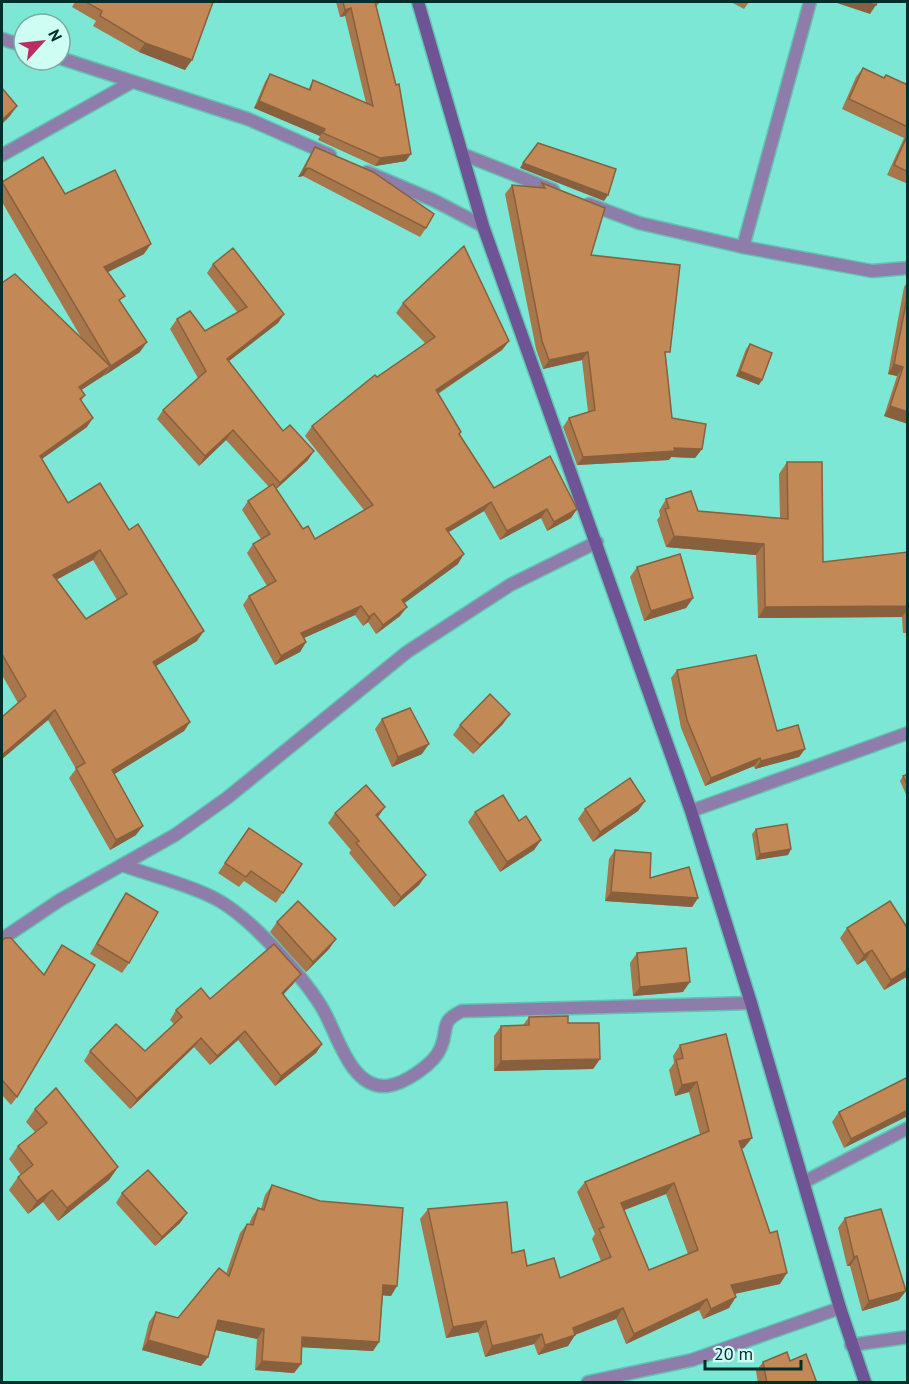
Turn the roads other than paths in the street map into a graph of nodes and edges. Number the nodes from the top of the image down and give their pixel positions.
1 (418, 2) edge
2 (810, 2) edge
3 (72, 62) edge
4 (132, 82) junction
5 (462, 154) junction
6 (2, 155) edge
7 (483, 226) junction
8 (743, 247) junction
9 (908, 268) edge
10 (597, 542) junction
11 (908, 733) edge
12 (691, 811) junction
13 (122, 865) junction
14 (2, 939) edge
15 (751, 1003) junction
16 (908, 1128) edge
17 (804, 1182) junction
18 (840, 1308) junction
19 (908, 1337) edge
20 (851, 1345) junction
21 (588, 1383) edge
22 (864, 1383) edge

1 - 5 street
2 - 8 street
3 - 4 street
4 - 6 street
4 - 7 street
5 - 7 street
5 - 8 street
7 - 10 street
8 - 9 street
10 - 12 street
10 - 13 street
11 - 12 street
12 - 15 street
13 - 14 street
13 - 15 street
15 - 17 street
16 - 17 street
17 - 18 street
18 - 20 street
18 - 21 street
19 - 20 street
20 - 22 street

